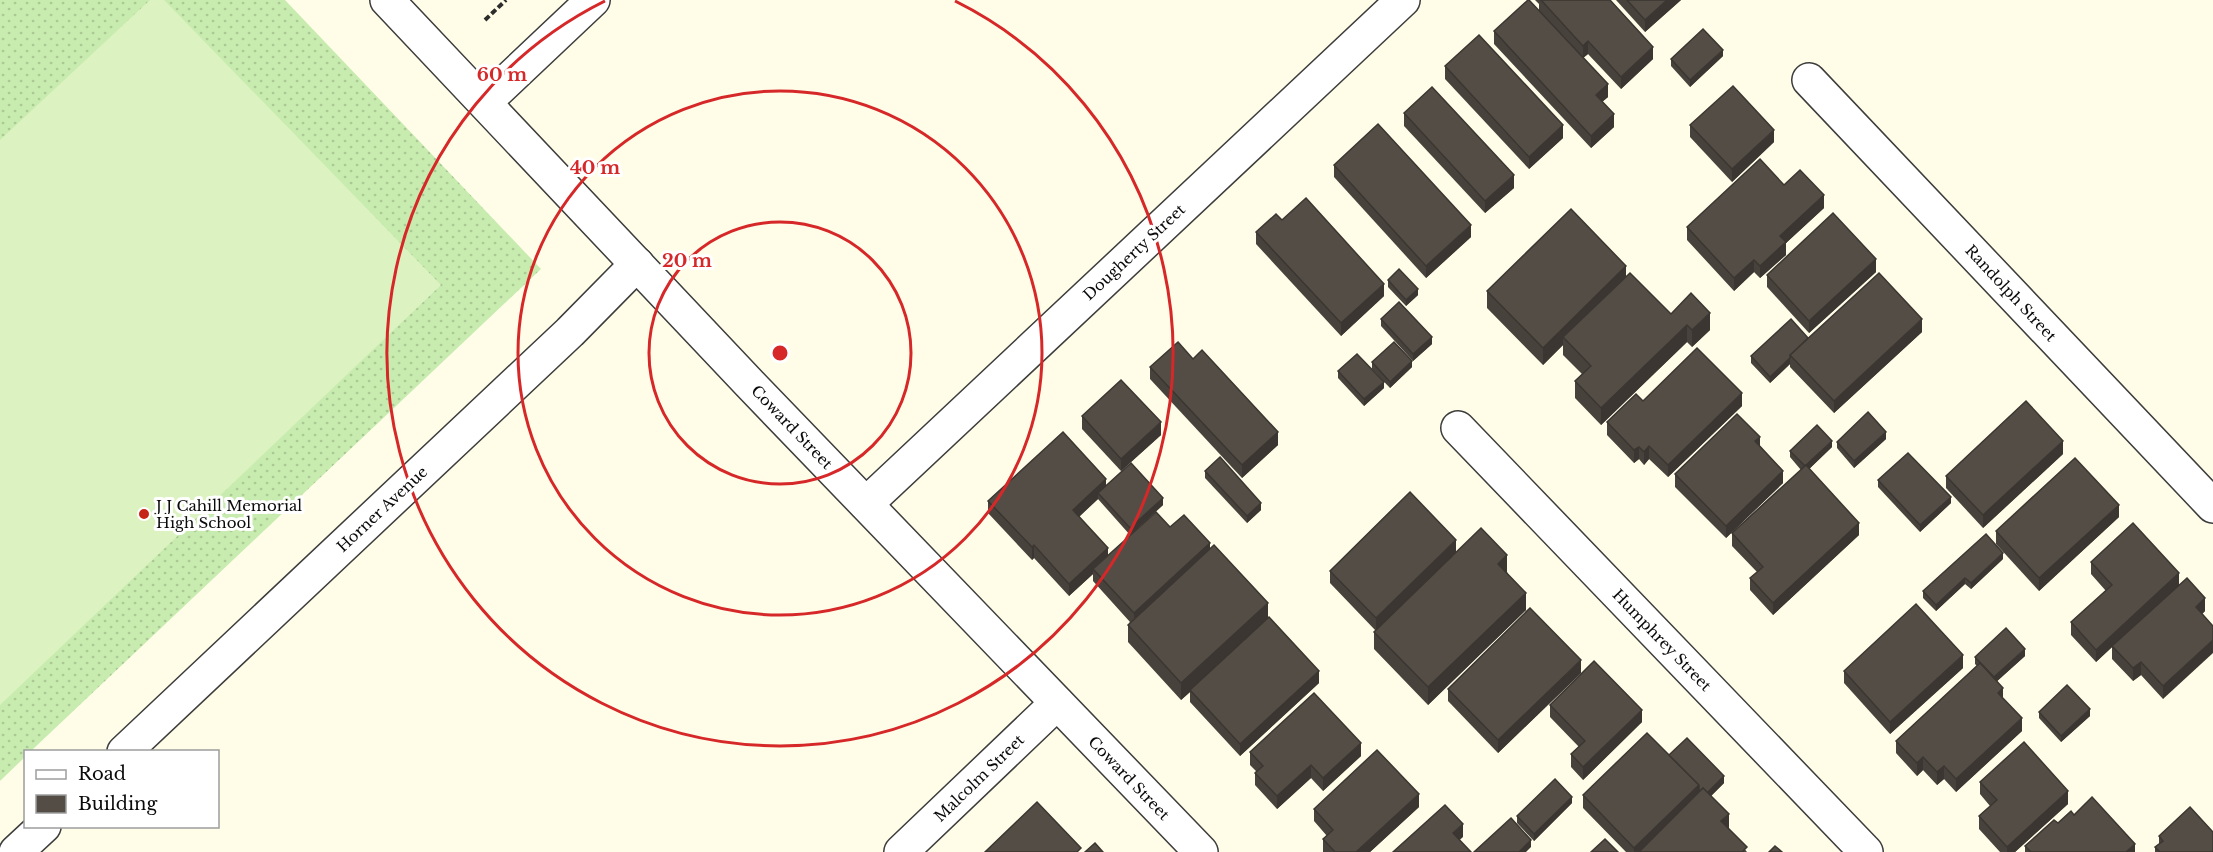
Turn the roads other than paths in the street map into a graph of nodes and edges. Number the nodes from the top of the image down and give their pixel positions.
1 (387, 0) edge
2 (593, 0) edge
3 (1403, 0) edge
4 (1809, 80) dead end
5 (485, 102) junction
6 (637, 264) junction
7 (1458, 428) dead end
8 (866, 504) junction
9 (2213, 506) edge
10 (1057, 703) junction
11 (126, 750) edge
12 (42, 828) edge
13 (16, 852) edge
14 (900, 852) edge
15 (1201, 852) edge
16 (1866, 852) edge

1 - 5 street, Coward Street
2 - 5 street
3 - 8 street, Dougherty Street
4 - 9 street, Randolph Street
5 - 6 street, Coward Street
6 - 8 street, Coward Street
6 - 11 street, Horner Avenue
7 - 16 street, Humphrey Street
8 - 10 street, Coward Street
10 - 14 street, Malcolm Street
10 - 15 street, Coward Street
12 - 13 street

